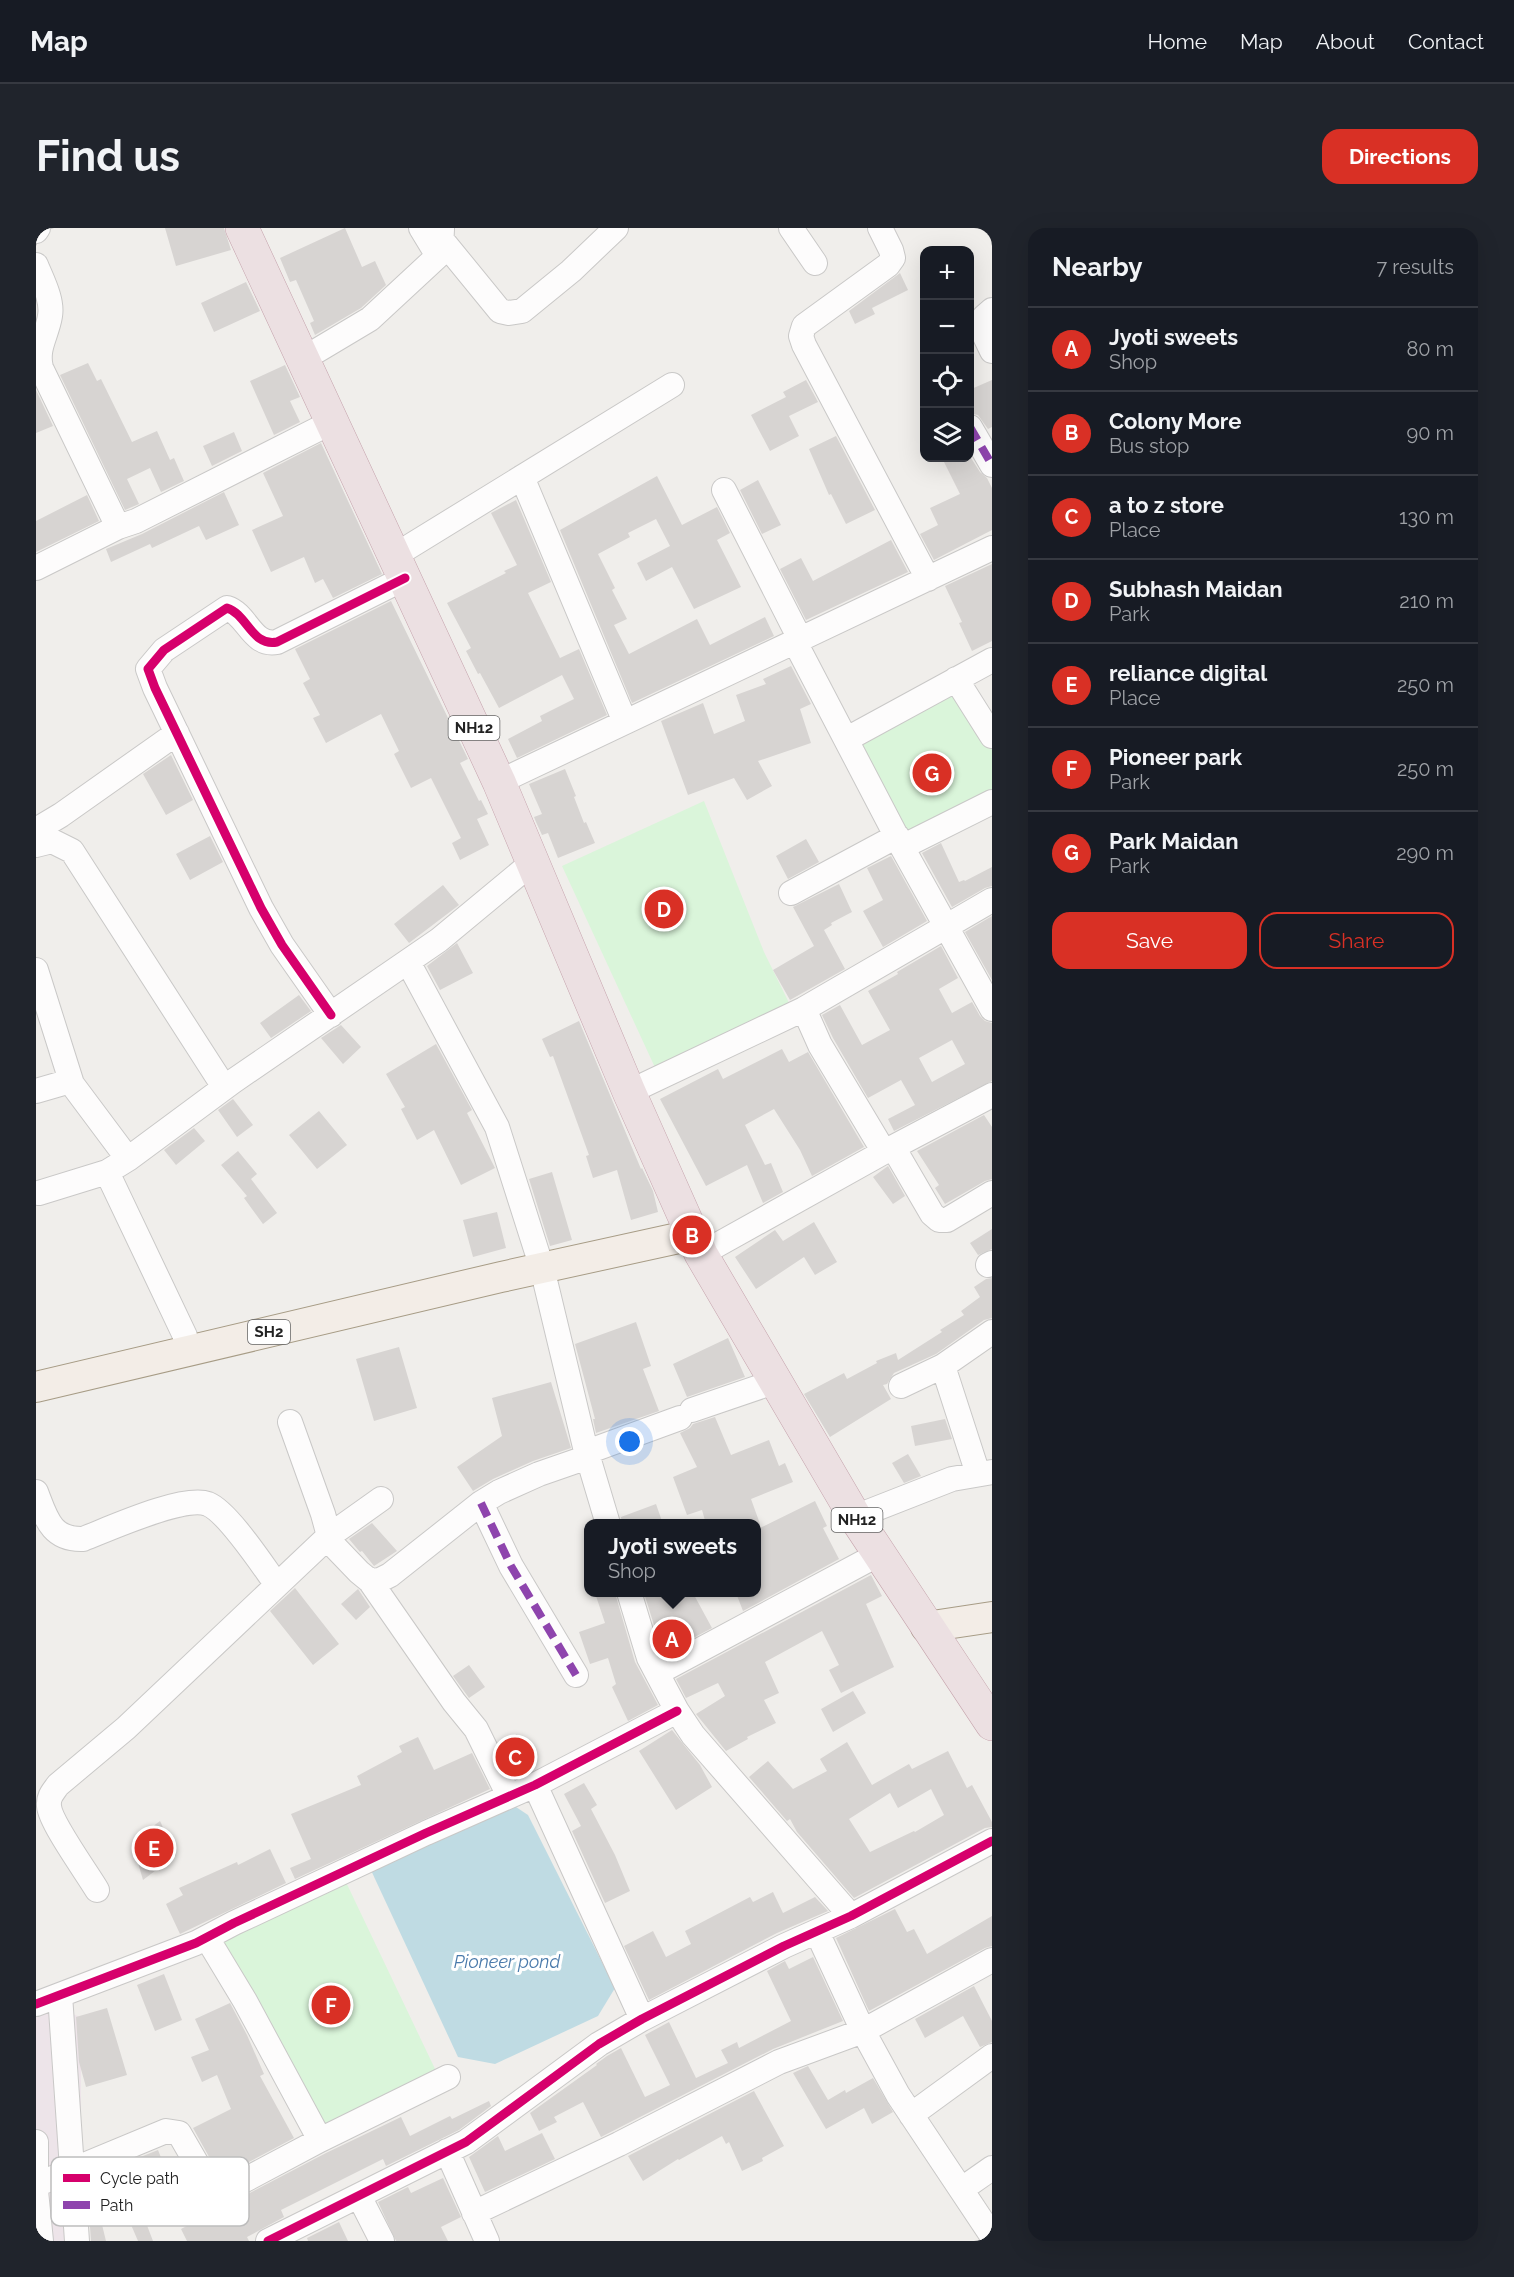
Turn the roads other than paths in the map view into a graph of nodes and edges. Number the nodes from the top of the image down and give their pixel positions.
1 (242, 228) edge
2 (421, 228) edge
3 (616, 228) edge
4 (791, 228) edge
5 (880, 228) edge
6 (441, 241) edge
7 (815, 263) dead end
8 (36, 265) edge
9 (992, 310) edge
10 (992, 351) edge
11 (303, 359) junction
12 (672, 385) dead end
13 (332, 422) junction
14 (974, 434) edge
15 (992, 465) edge
16 (522, 477) junction
17 (724, 490) dead end
18 (118, 527) junction
19 (992, 548) edge
20 (400, 567) junction
21 (36, 568) edge
22 (928, 579) junction
23 (798, 641) junction
24 (992, 660) edge
25 (956, 680) junction
26 (625, 722) junction
27 (177, 733) junction
28 (992, 736) edge
29 (847, 739) junction
30 (499, 782) junction
31 (992, 802) edge
32 (36, 830) edge
33 (899, 841) junction
34 (36, 845) edge
35 (533, 862) junction
36 (791, 893) dead end
37 (992, 900) edge
38 (947, 926) junction
39 (408, 962) junction
40 (36, 970) edge
41 (804, 1009) junction
42 (992, 1009) edge
43 (331, 1015) junction
44 (72, 1084) junction
45 (224, 1087) junction
46 (36, 1091) edge
47 (630, 1092) junction
48 (992, 1095) edge
49 (889, 1150) junction
50 (128, 1159) junction
51 (107, 1172) junction
52 (39, 1193) dead end
53 (992, 1194) edge
54 (696, 1244) junction
55 (542, 1268) junction
56 (185, 1336) dead end
57 (986, 1340) edge
58 (943, 1366) junction
59 (777, 1381) junction
60 (901, 1386) dead end
61 (36, 1387) edge
62 (290, 1422) dead end
63 (587, 1455) junction
64 (985, 1473) edge
65 (36, 1492) edge
66 (381, 1499) dead end
67 (481, 1503) junction
68 (855, 1517) junction
69 (606, 1519) edge
70 (329, 1536) junction
71 (879, 1554) junction
72 (370, 1581) junction
73 (277, 1585) junction
74 (630, 1597) edge
75 (992, 1617) edge
76 (926, 1627) junction
77 (657, 1673) junction
78 (576, 1675) dead end
79 (677, 1711) junction
80 (992, 1724) edge
81 (535, 1785) junction
82 (509, 1796) junction
83 (992, 1841) edge
84 (97, 1890) dead end
85 (851, 1916) junction
86 (817, 1932) junction
87 (207, 1938) junction
88 (992, 1960) edge
89 (60, 1995) junction
90 (36, 2004) edge
91 (642, 2019) junction
92 (863, 2031) junction
93 (992, 2056) edge
94 (448, 2077) dead end
95 (911, 2115) junction
96 (320, 2140) junction
97 (36, 2142) edge
98 (447, 2151) junction
99 (71, 2157) edge
100 (103, 2157) edge
101 (193, 2157) edge
102 (992, 2168) edge
103 (36, 2177) edge
104 (249, 2178) edge
105 (51, 2179) edge
106 (36, 2185) edge
107 (962, 2189) junction
108 (36, 2191) edge
109 (359, 2196) junction
110 (474, 2213) junction
111 (76, 2226) edge
112 (992, 2236) edge
113 (40, 2241) edge
114 (77, 2241) edge
115 (268, 2241) edge
116 (382, 2241) edge
117 (487, 2241) edge

1 - 11 highway, NH12
2 - 6 street
3 - 6 street
4 - 7 street
5 - 22 street
6 - 11 street
8 - 18 street
9 - 10 street
11 - 13 highway, NH12
12 - 16 street
13 - 18 street
13 - 20 highway, NH12
14 - 15 street
16 - 20 street
16 - 26 street
17 - 23 street
18 - 21 street
19 - 22 street
20 - 27 street
20 - 30 highway, NH12
22 - 23 street
23 - 26 street
23 - 29 street
24 - 25 street
25 - 28 street
25 - 29 street
26 - 30 street
27 - 32 street
27 - 43 street
29 - 33 street
30 - 35 highway, NH12
31 - 33 street
33 - 36 street
33 - 38 street
34 - 45 street
35 - 39 street
35 - 47 highway, NH12
37 - 38 street
38 - 41 street
38 - 42 street
39 - 43 street
39 - 55 street
40 - 44 street
41 - 47 street
41 - 49 street
43 - 45 street
44 - 46 street
44 - 50 street
45 - 50 street
47 - 54 highway, NH12
48 - 49 street
49 - 53 street
49 - 54 street
50 - 51 street
51 - 52 street
51 - 56 street
54 - 55 main road, SH2
54 - 59 highway, NH12
55 - 61 main road, SH2
55 - 63 street
57 - 58 street
58 - 60 street
58 - 64 street
59 - 63 street
59 - 68 highway, NH12
62 - 70 street
63 - 67 street
63 - 69 street
64 - 68 street
65 - 73 street
66 - 70 street
67 - 72 street
67 - 78 street
68 - 71 highway, NH12
70 - 72 street
70 - 73 street
71 - 76 highway, NH12
71 - 77 street
72 - 82 street
73 - 84 street
74 - 77 street
75 - 76 main road
76 - 80 highway, NH12
77 - 79 street
79 - 81 street
79 - 85 street
81 - 82 street
81 - 91 street
82 - 87 street
83 - 85 street
85 - 86 street
86 - 91 street
86 - 92 street
87 - 89 street
87 - 96 street
88 - 92 street
89 - 90 street
89 - 99 street
91 - 98 street
92 - 95 street
92 - 110 street
93 - 95 street
94 - 96 street
95 - 107 street
96 - 104 street
97 - 103 street
98 - 109 street
98 - 110 street
100 - 101 street
102 - 107 street
105 - 106 street
107 - 112 street
108 - 113 street
109 - 115 street
109 - 116 street
110 - 117 street
111 - 114 street

